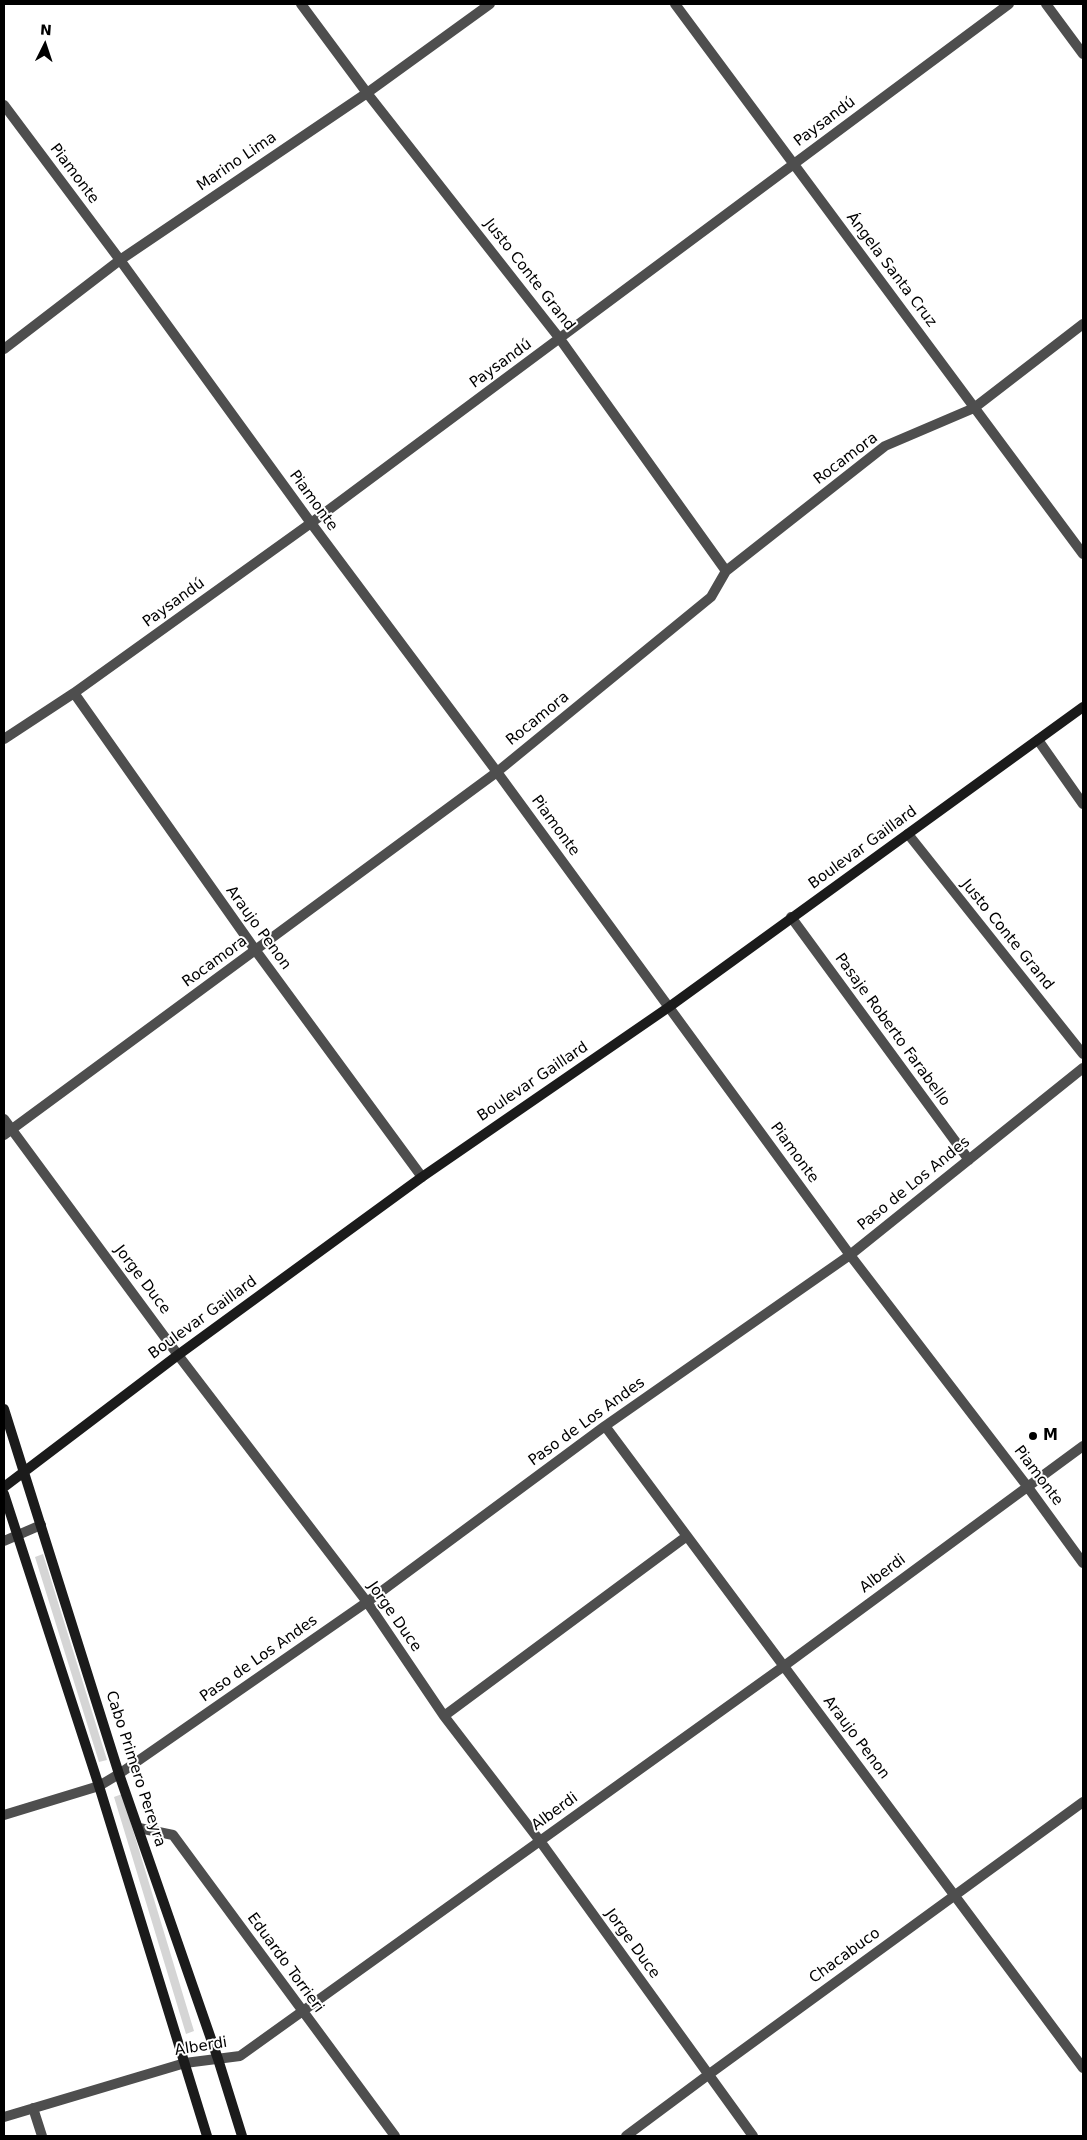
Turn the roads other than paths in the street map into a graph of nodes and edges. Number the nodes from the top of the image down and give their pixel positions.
1 (301, 4) edge
2 (490, 4) edge
3 (674, 4) edge
4 (1009, 4) edge
5 (1046, 4) edge
6 (1083, 54) edge
7 (367, 93) junction
8 (4, 105) edge
9 (794, 164) junction
10 (120, 260) junction
11 (1083, 324) edge
12 (560, 339) junction
13 (4, 349) edge
14 (974, 408) junction
15 (311, 523) junction
16 (1083, 554) edge
17 (726, 570) junction
18 (74, 693) junction
19 (1083, 707) edge
20 (4, 739) edge
21 (1038, 740) junction
22 (496, 772) junction
23 (1083, 804) edge
24 (908, 834) junction
25 (791, 918) junction
26 (256, 951) junction
27 (669, 1007) junction
28 (1083, 1054) edge
29 (1083, 1068) edge
30 (4, 1119) edge
31 (7, 1133) edge
32 (969, 1160) junction
33 (422, 1176) junction
34 (850, 1255) junction
35 (178, 1355) junction
36 (4, 1409) edge
37 (605, 1426) junction
38 (1083, 1446) edge
39 (24, 1472) junction
40 (1027, 1486) junction
41 (4, 1487) edge
42 (4, 1494) edge
43 (41, 1526) junction
44 (17, 1536) junction
45 (687, 1536) junction
46 (4, 1541) edge
47 (1083, 1563) edge
48 (366, 1602) junction
49 (784, 1666) junction
50 (444, 1716) junction
51 (119, 1774) junction
52 (98, 1786) junction
53 (1083, 1802) edge
54 (4, 1815) edge
55 (139, 1828) junction
56 (540, 1841) junction
57 (954, 1896) junction
58 (303, 2012) junction
59 (218, 2059) junction
60 (185, 2063) junction
61 (1083, 2068) edge
62 (708, 2074) junction
63 (33, 2108) junction
64 (4, 2117) edge
65 (42, 2136) edge
66 (207, 2136) edge
67 (242, 2136) edge
68 (395, 2136) edge
69 (626, 2136) edge
70 (753, 2136) edge

1 - 7 street, Justo Conte Grand
2 - 7 street, Marino Lima
3 - 9 street, Ángela Santa Cruz
4 - 9 street, Paysandú
5 - 6 street
7 - 10 street, Marino Lima
7 - 12 street, Justo Conte Grand
8 - 10 street, Piamonte
9 - 12 street, Paysandú
9 - 14 street, Ángela Santa Cruz
10 - 13 street, Marino Lima
10 - 15 street, Piamonte
11 - 14 street, Rocamora
12 - 15 street, Paysandú
12 - 17 street, Justo Conte Grand
14 - 16 street, Ángela Santa Cruz
14 - 17 street, Rocamora
15 - 18 street, Paysandú
15 - 22 street, Piamonte
17 - 22 street, Rocamora
18 - 20 street, Paysandú
18 - 26 street, Araujo Penon
19 - 21 street, Boulevar Gaillard
21 - 23 street
21 - 24 street, Boulevar Gaillard
22 - 26 street, Rocamora
22 - 27 street, Piamonte
24 - 25 street, Boulevar Gaillard
24 - 28 street, Justo Conte Grand
25 - 27 street, Boulevar Gaillard
25 - 32 street, Pasaje Roberto Farabello
26 - 31 street, Rocamora
26 - 33 street, Araujo Penon
27 - 33 street, Boulevar Gaillard
27 - 34 street, Piamonte
29 - 32 street, Paso de Los Andes
30 - 31 street, Jorge Duce
31 - 35 street, Jorge Duce
32 - 34 street, Paso de Los Andes
33 - 35 street, Boulevar Gaillard
34 - 37 street, Paso de Los Andes
34 - 40 street, Piamonte
35 - 39 street, Boulevar Gaillard
35 - 48 street, Jorge Duce
36 - 39 street, Cabo Primero Pereyra
37 - 45 street, Araujo Penon
37 - 48 street, Paso de Los Andes
38 - 40 street, Alberdi
39 - 41 street, Boulevar Gaillard
39 - 43 street, Cabo Primero Pereyra
40 - 47 street, Piamonte
40 - 49 street, Alberdi
42 - 44 street
43 - 44 street
43 - 51 street, Cabo Primero Pereyra
44 - 46 street
44 - 52 street
45 - 49 street, Araujo Penon
45 - 50 street
48 - 50 street, Jorge Duce
48 - 51 street, Paso de Los Andes
49 - 56 street, Alberdi
49 - 57 street, Araujo Penon
50 - 56 street, Jorge Duce
51 - 52 street, Paso de Los Andes
51 - 55 street, Cabo Primero Pereyra
52 - 54 street, Paso de Los Andes
52 - 60 street
53 - 57 street, Chacabuco
55 - 58 street, Eduardo Torrieri
55 - 59 street, Cabo Primero Pereyra
56 - 58 street, Alberdi
56 - 62 street, Jorge Duce
57 - 61 street, Araujo Penon
57 - 62 street, Chacabuco
58 - 59 street, Alberdi
58 - 68 street, Eduardo Torrieri
59 - 60 street, Alberdi
59 - 67 street, Cabo Primero Pereyra
60 - 63 street, Alberdi
60 - 66 street
62 - 69 street, Chacabuco
62 - 70 street, Jorge Duce
63 - 64 street, Alberdi
63 - 65 street

